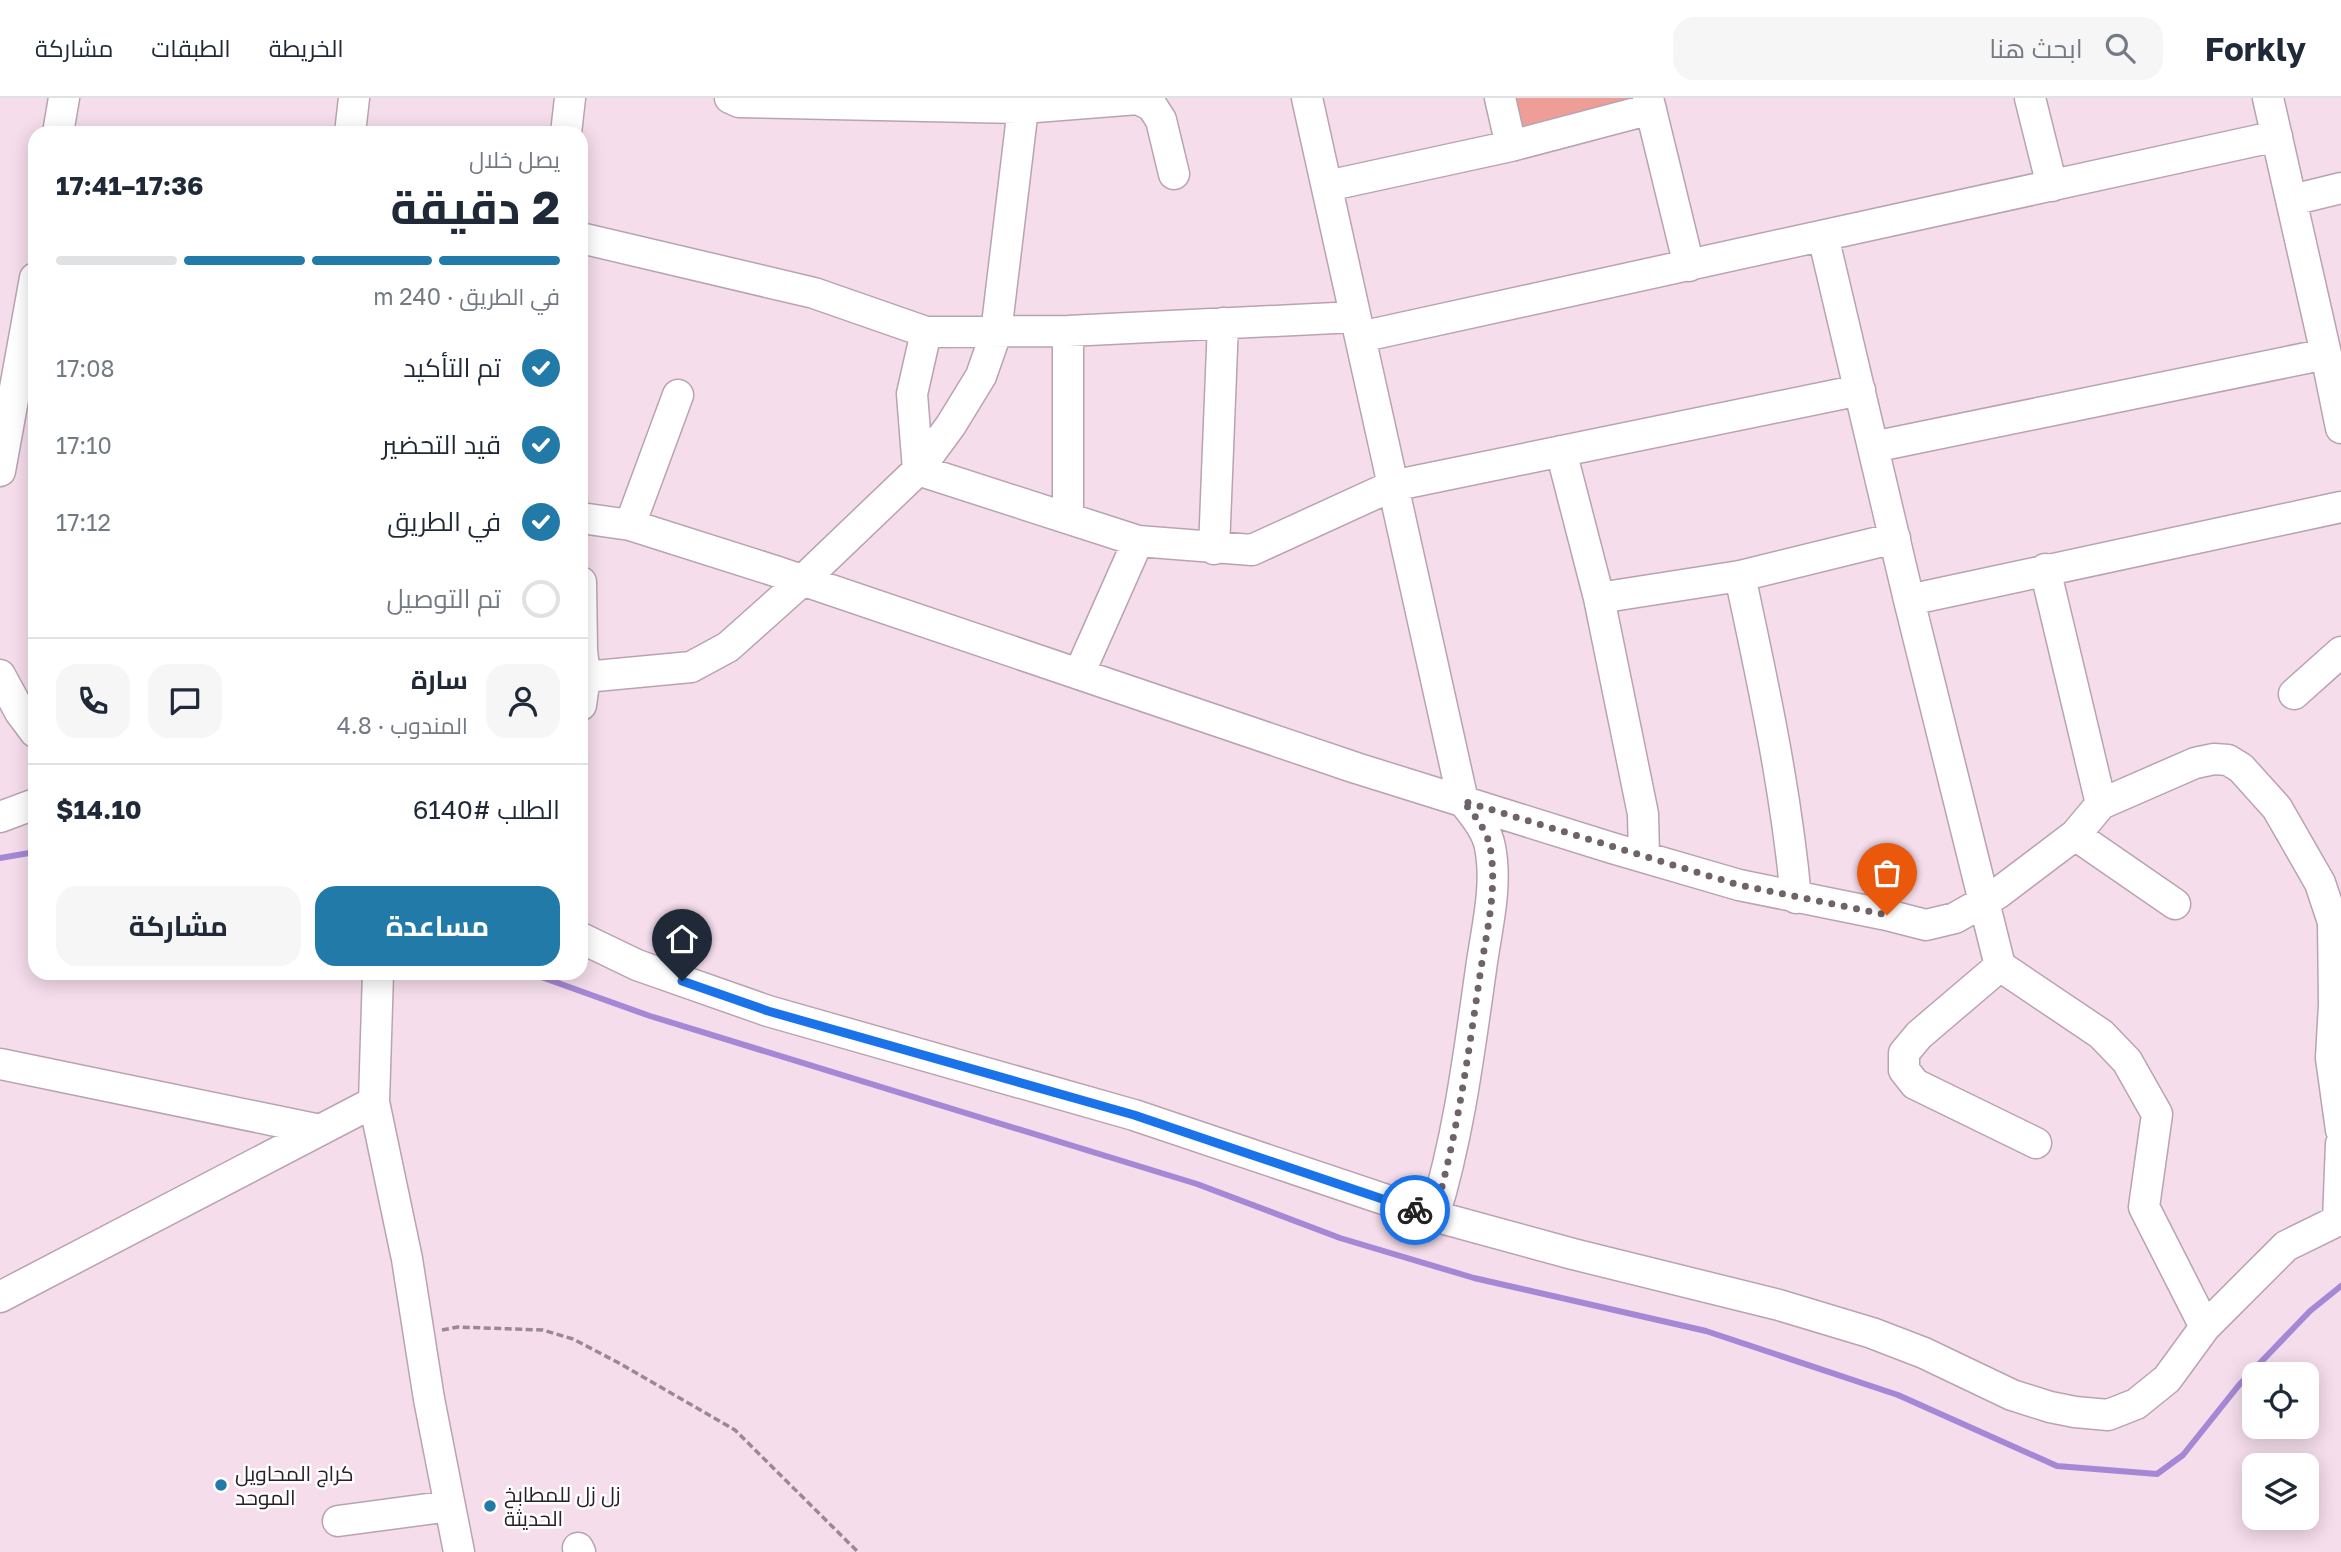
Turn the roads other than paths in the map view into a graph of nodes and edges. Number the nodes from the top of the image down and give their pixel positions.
1 (64, 98) edge
2 (354, 98) edge
3 (570, 98) edge
4 (730, 98) edge
5 (1307, 98) edge
6 (1500, 98) edge
7 (2030, 98) edge
8 (2268, 98) edge
9 (1649, 104) edge
10 (1023, 108) junction
11 (59, 126) edge
12 (351, 126) edge
13 (567, 126) edge
14 (2277, 136) junction
15 (1511, 146) junction
16 (1174, 174) dead end
17 (1328, 186) junction
18 (2052, 186) junction
19 (2341, 188) edge
20 (2292, 200) junction
21 (1823, 236) junction
22 (588, 240) edge
23 (1689, 266) junction
24 (28, 321) edge
25 (1223, 323) junction
26 (1357, 327) junction
27 (1068, 331) junction
28 (926, 332) junction
29 (996, 333) junction
30 (2326, 354) junction
31 (1860, 390) junction
32 (16, 395) edge
33 (678, 395) dead end
34 (2341, 428) edge
35 (1873, 447) junction
36 (1560, 451) junction
37 (918, 470) junction
38 (0, 471) edge
39 (1392, 486) junction
40 (2341, 507) edge
41 (588, 519) edge
42 (1068, 519) junction
43 (630, 525) junction
44 (1895, 538) junction
45 (1138, 541) junction
46 (1214, 549) junction
47 (2045, 569) junction
48 (1740, 576) junction
49 (803, 580) junction
50 (1599, 598) junction
51 (1909, 600) junction
52 (2341, 652) edge
53 (588, 670) edge
54 (1079, 674) junction
55 (0, 675) edge
56 (2294, 694) dead end
57 (28, 723) edge
58 (1463, 801) junction
59 (2101, 804) junction
60 (28, 807) edge
61 (0, 817) edge
62 (2075, 835) junction
63 (1644, 857) junction
64 (1797, 898) junction
65 (1984, 900) junction
66 (2175, 904) dead end
67 (588, 942) edge
68 (2000, 966) junction
69 (378, 980) edge
70 (0, 1064) edge
71 (374, 1102) junction
72 (320, 1130) junction
73 (2341, 1130) edge
74 (2036, 1143) dead end
75 (2341, 1144) edge
76 (1434, 1216) junction
77 (2339, 1220) edge
78 (0, 1297) edge
79 (2205, 1328) junction
80 (450, 1506) junction
81 (338, 1521) dead end
82 (459, 1552) edge

1 - 11 street
2 - 12 street
3 - 13 street
4 - 10 street
5 - 17 street
6 - 15 street
7 - 18 street
8 - 14 street
9 - 15 street
9 - 23 street
10 - 16 street
10 - 29 street
14 - 18 street
14 - 20 street
15 - 17 street
17 - 26 street
18 - 21 street
19 - 20 street
20 - 30 street
21 - 23 street
21 - 31 street
22 - 28 street
23 - 26 street
24 - 32 street
25 - 26 street
25 - 27 street
25 - 46 street
26 - 39 street
27 - 29 street
27 - 42 street
28 - 29 street
28 - 37 street
29 - 37 street
30 - 34 street
30 - 35 street
31 - 35 street
31 - 36 street
32 - 38 street
33 - 43 street
35 - 44 street
36 - 39 street
36 - 50 street
37 - 42 street
37 - 49 street
39 - 46 street
39 - 58 street
40 - 47 street
41 - 43 street
42 - 45 street
43 - 49 street
44 - 48 street
44 - 51 street
45 - 46 street
45 - 54 street
47 - 51 street
47 - 59 street
48 - 50 street
48 - 64 street
49 - 53 street
49 - 54 street
50 - 63 street
51 - 65 street
52 - 56 street
54 - 58 street
55 - 57 street
58 - 63 street
58 - 76 street
59 - 62 street
59 - 73 street
60 - 61 street
62 - 65 street
62 - 66 street
63 - 64 street
64 - 65 street
65 - 68 street
67 - 76 street
68 - 74 street
68 - 79 street
69 - 71 street
70 - 72 street
71 - 72 street
71 - 80 street
72 - 78 street
75 - 77 street
76 - 79 street
77 - 79 street
80 - 81 street
80 - 82 street

